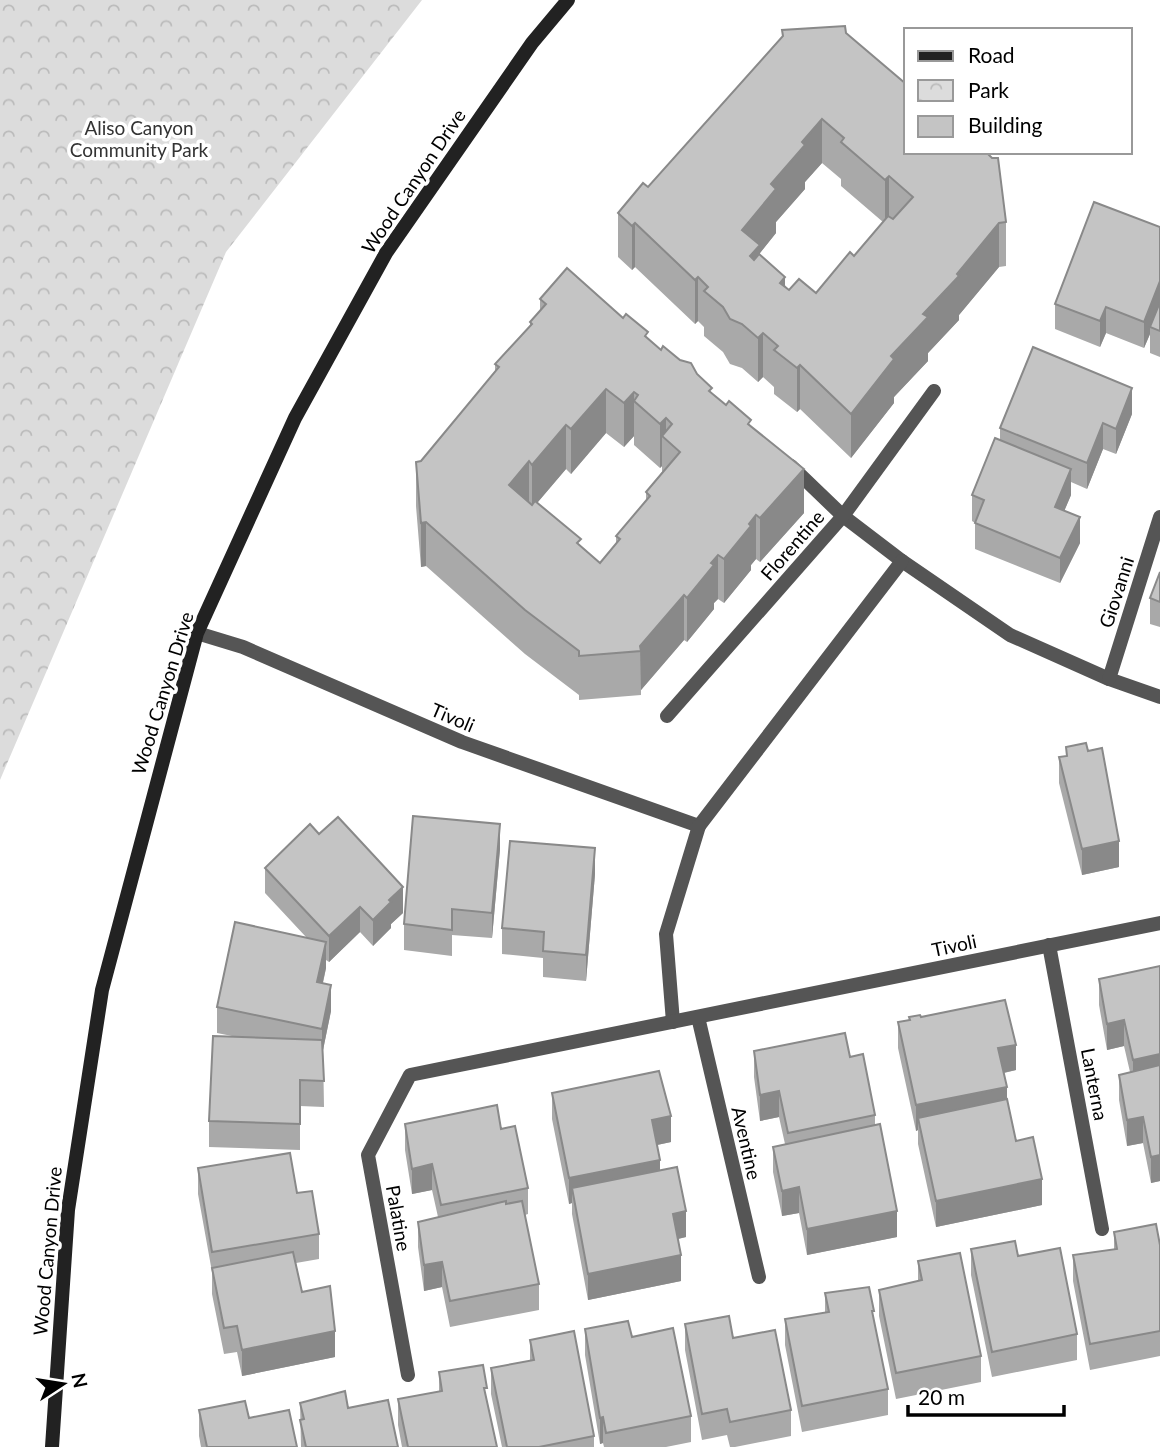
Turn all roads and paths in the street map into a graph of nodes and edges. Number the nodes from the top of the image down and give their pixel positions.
1 (568, 0) edge
2 (934, 391) dead end
3 (778, 454) edge
4 (844, 516) junction
5 (1160, 517) edge
6 (902, 561) junction
7 (197, 633) junction
8 (1108, 679) junction
9 (1160, 697) edge
10 (667, 716) dead end
11 (699, 826) junction
12 (1160, 923) edge
13 (1049, 945) junction
14 (698, 1017) junction
15 (673, 1022) junction
16 (410, 1075) joint
17 (1102, 1229) dead end
18 (759, 1277) dead end
19 (408, 1376) dead end
20 (52, 1447) edge

1 - 7 main road, Wood Canyon Drive
2 - 4 street, Florentine
3 - 4 street
4 - 6 street
4 - 10 street, Florentine
5 - 8 street, Giovanni
6 - 8 street
6 - 11 street
7 - 11 street, Tivoli
7 - 20 main road, Wood Canyon Drive
8 - 9 street
11 - 15 street
12 - 13 street, Tivoli
13 - 14 street, Tivoli
13 - 17 street, Lanterna
14 - 15 street, Tivoli
14 - 18 street, Aventine
15 - 16 street, Tivoli
16 - 19 street, Palatine

